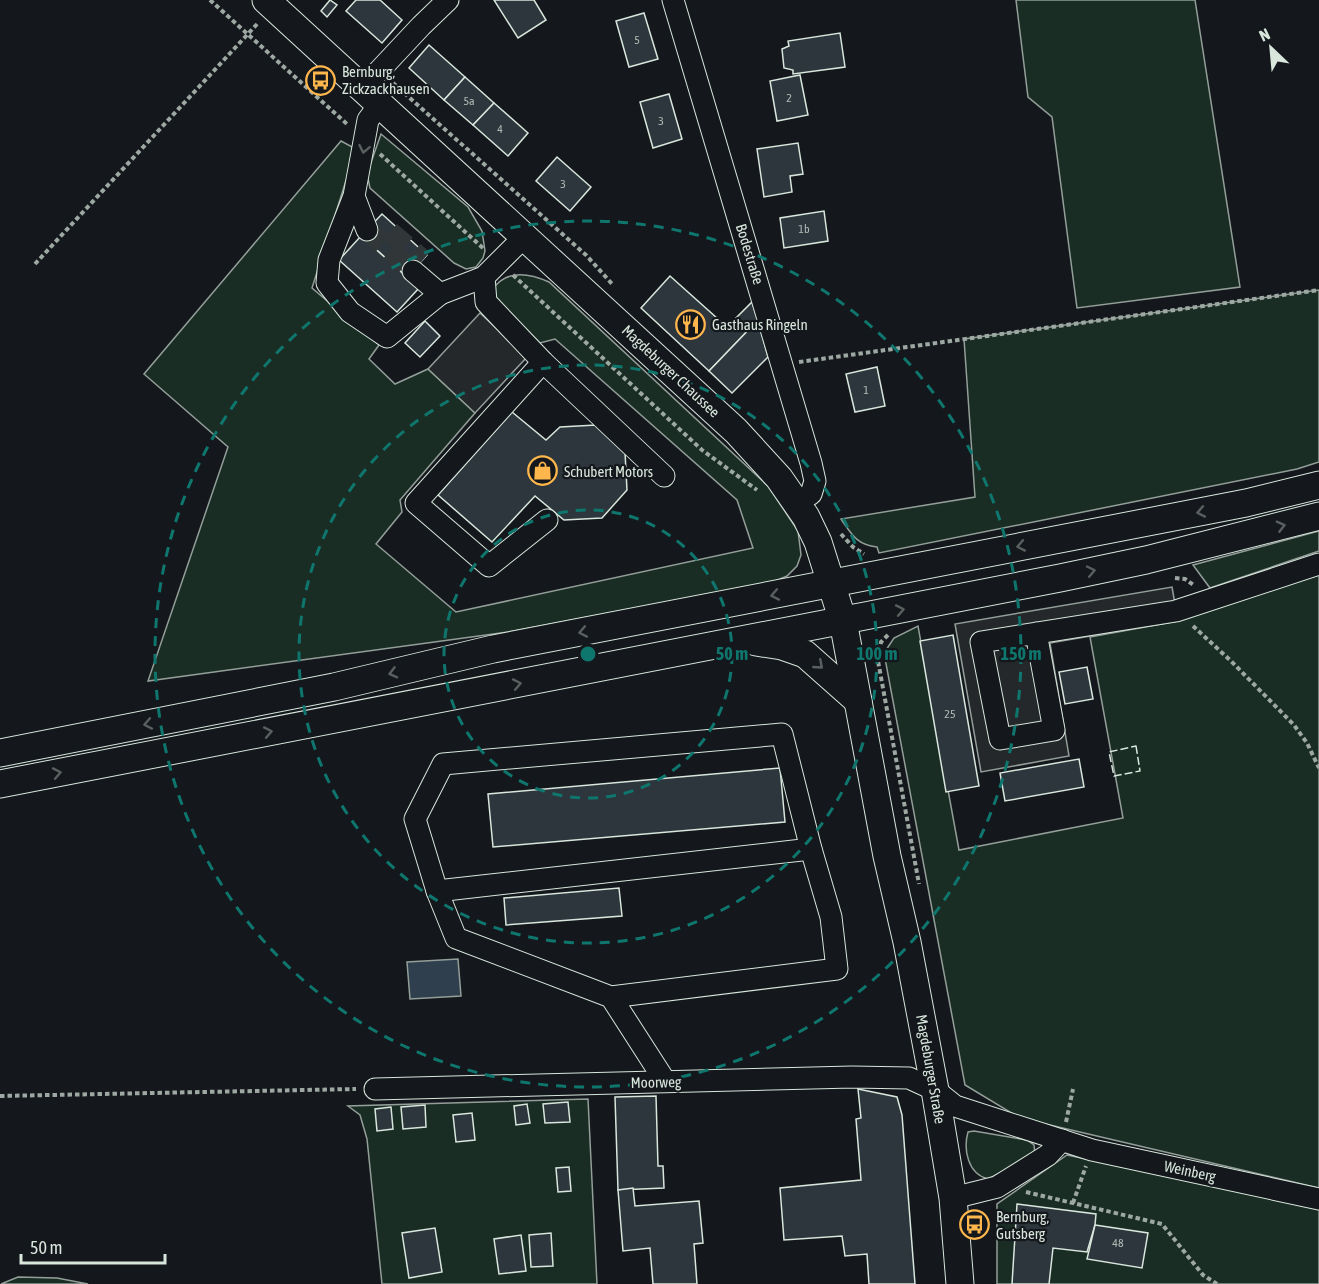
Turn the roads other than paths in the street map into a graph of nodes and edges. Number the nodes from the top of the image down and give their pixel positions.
1 (448, 0) edge
2 (673, 0) edge
3 (269, 3) edge
4 (370, 97) junction
5 (354, 196) junction
6 (371, 225) tunnel mouth
7 (524, 237) junction
8 (418, 265) tunnel mouth
9 (484, 278) junction
10 (447, 291) junction
11 (543, 362) junction
12 (664, 476) dead end
13 (1319, 485) edge
14 (797, 502) junction
15 (1319, 516) edge
16 (547, 520) dead end
17 (1319, 564) edge
18 (832, 583) junction
19 (843, 621) junction
20 (1036, 633) junction
21 (746, 640) junction
22 (858, 701) junction
23 (0, 753) edge
24 (0, 784) edge
25 (811, 849) junction
26 (887, 856) joint
27 (437, 891) junction
28 (611, 997) junction
29 (665, 1082) junction
30 (375, 1089) road end
31 (935, 1090) junction
32 (1062, 1140) junction
33 (953, 1198) junction
34 (1319, 1199) edge
35 (960, 1284) edge

1 - 4 street
2 - 14 street, Bodestraße
3 - 4 main road, Magdeburger Chaussee
4 -> 5 street
4 - 7 main road, Magdeburger Chaussee
5 - 6 street
5 - 10 street
7 - 9 street
7 - 14 main road, Magdeburger Chaussee
8 - 10 street
9 - 10 street
9 - 11 street
11 - 12 street
11 - 16 street
13 -> 18 main road
14 - 18 main road, Magdeburger Chaussee
19 -> 15 main road
17 - 20 street
18 - 19 main road, Magdeburger Chaussee
18 -> 23 main road
19 - 21 main road
19 - 22 main road, Magdeburger Chaussee
20 - 20 street
21 -> 22 main road
24 -> 21 main road
22 - 26 main road, Magdeburger Chaussee
25 - 27 street
25 - 27 street
25 - 28 street
26 - 31 main road, Magdeburger Straße
27 - 28 street
28 - 29 street
29 - 30 street, Moorweg
29 - 31 street, Moorweg
31 - 32 street, Weinberg
31 - 33 main road, Magdeburger Straße
32 - 33 street
32 - 34 street, Weinberg
33 - 35 main road, Magdeburger Straße

